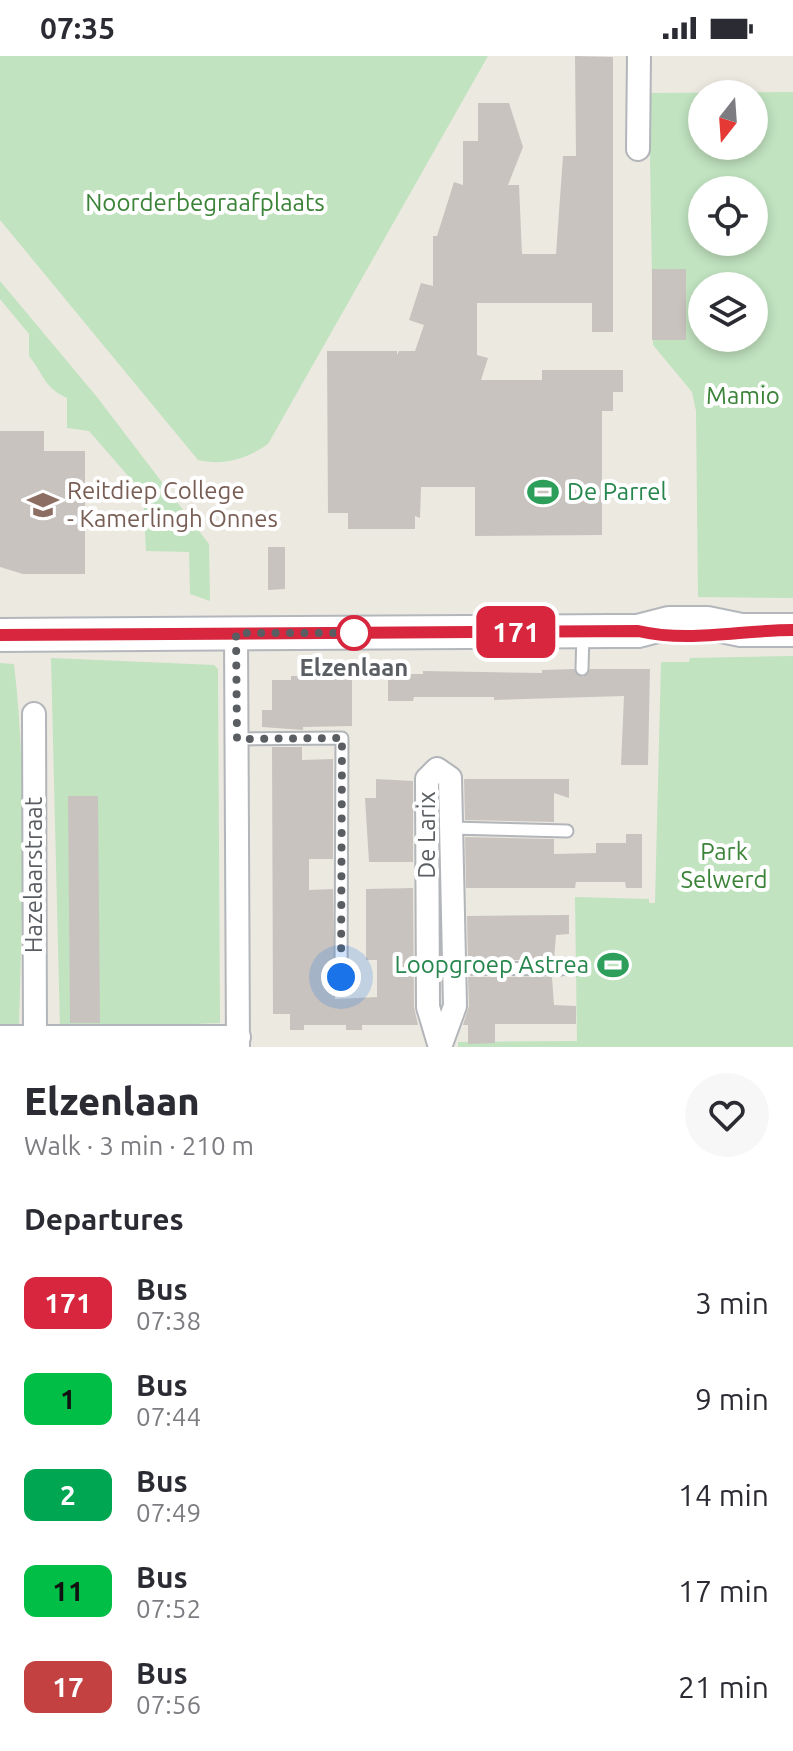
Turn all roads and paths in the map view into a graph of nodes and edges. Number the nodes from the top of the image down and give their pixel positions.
1 (639, 56) edge
2 (638, 149) dead end
3 (793, 630) edge
4 (583, 632) junction
5 (236, 633) junction
6 (0, 635) edge
7 (582, 669) dead end
8 (34, 714) dead end
9 (237, 739) junction
10 (451, 828) junction
11 (567, 831) dead end
12 (454, 968) junction
13 (562, 969) dead end
14 (341, 977) dead end
15 (0, 1037) edge
16 (35, 1037) junction
17 (238, 1042) edge
18 (440, 1047) edge

1 - 2 street
3 - 4 main road
4 - 5 main road
4 - 7 lane
5 - 6 main road
5 - 9 street
8 - 16 street, Hazelaarstraat
9 - 14 lane
9 - 17 street
10 - 11 lane
10 - 12 street, De Larix
10 - 18 street, De Larix
12 - 13 lane
12 - 18 street, De Larix
15 - 16 street
16 - 17 street

